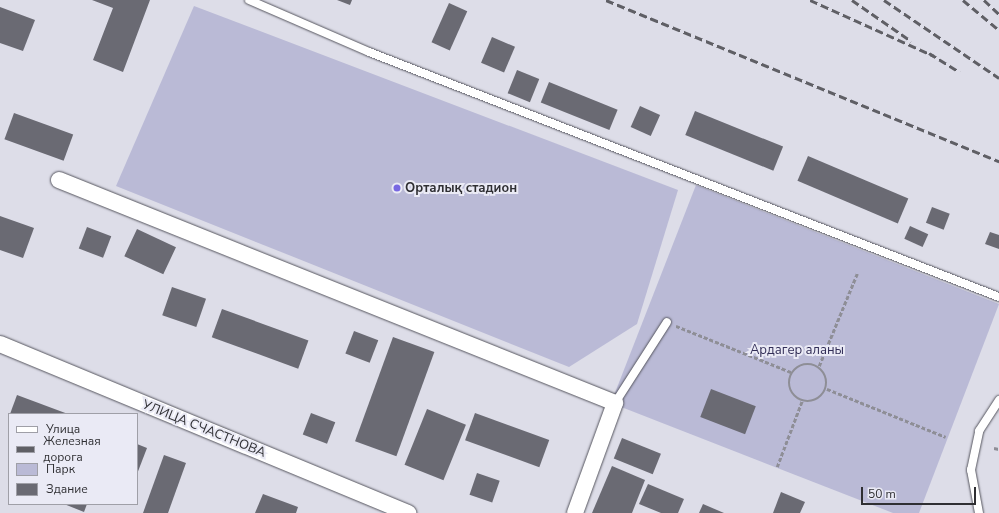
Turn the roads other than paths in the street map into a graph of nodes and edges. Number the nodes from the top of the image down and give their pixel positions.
1 (249, 0) edge
2 (59, 180) dead end
3 (999, 297) edge
4 (667, 322) road end
5 (0, 344) edge
6 (999, 400) edge
7 (615, 403) junction
8 (408, 513) edge
9 (575, 513) edge
10 (979, 513) edge

1 - 3 lane
2 - 7 street
4 - 7 lane
5 - 8 street, УЛИЦА СЧАСТНОВА
6 - 10 lane
7 - 9 street

